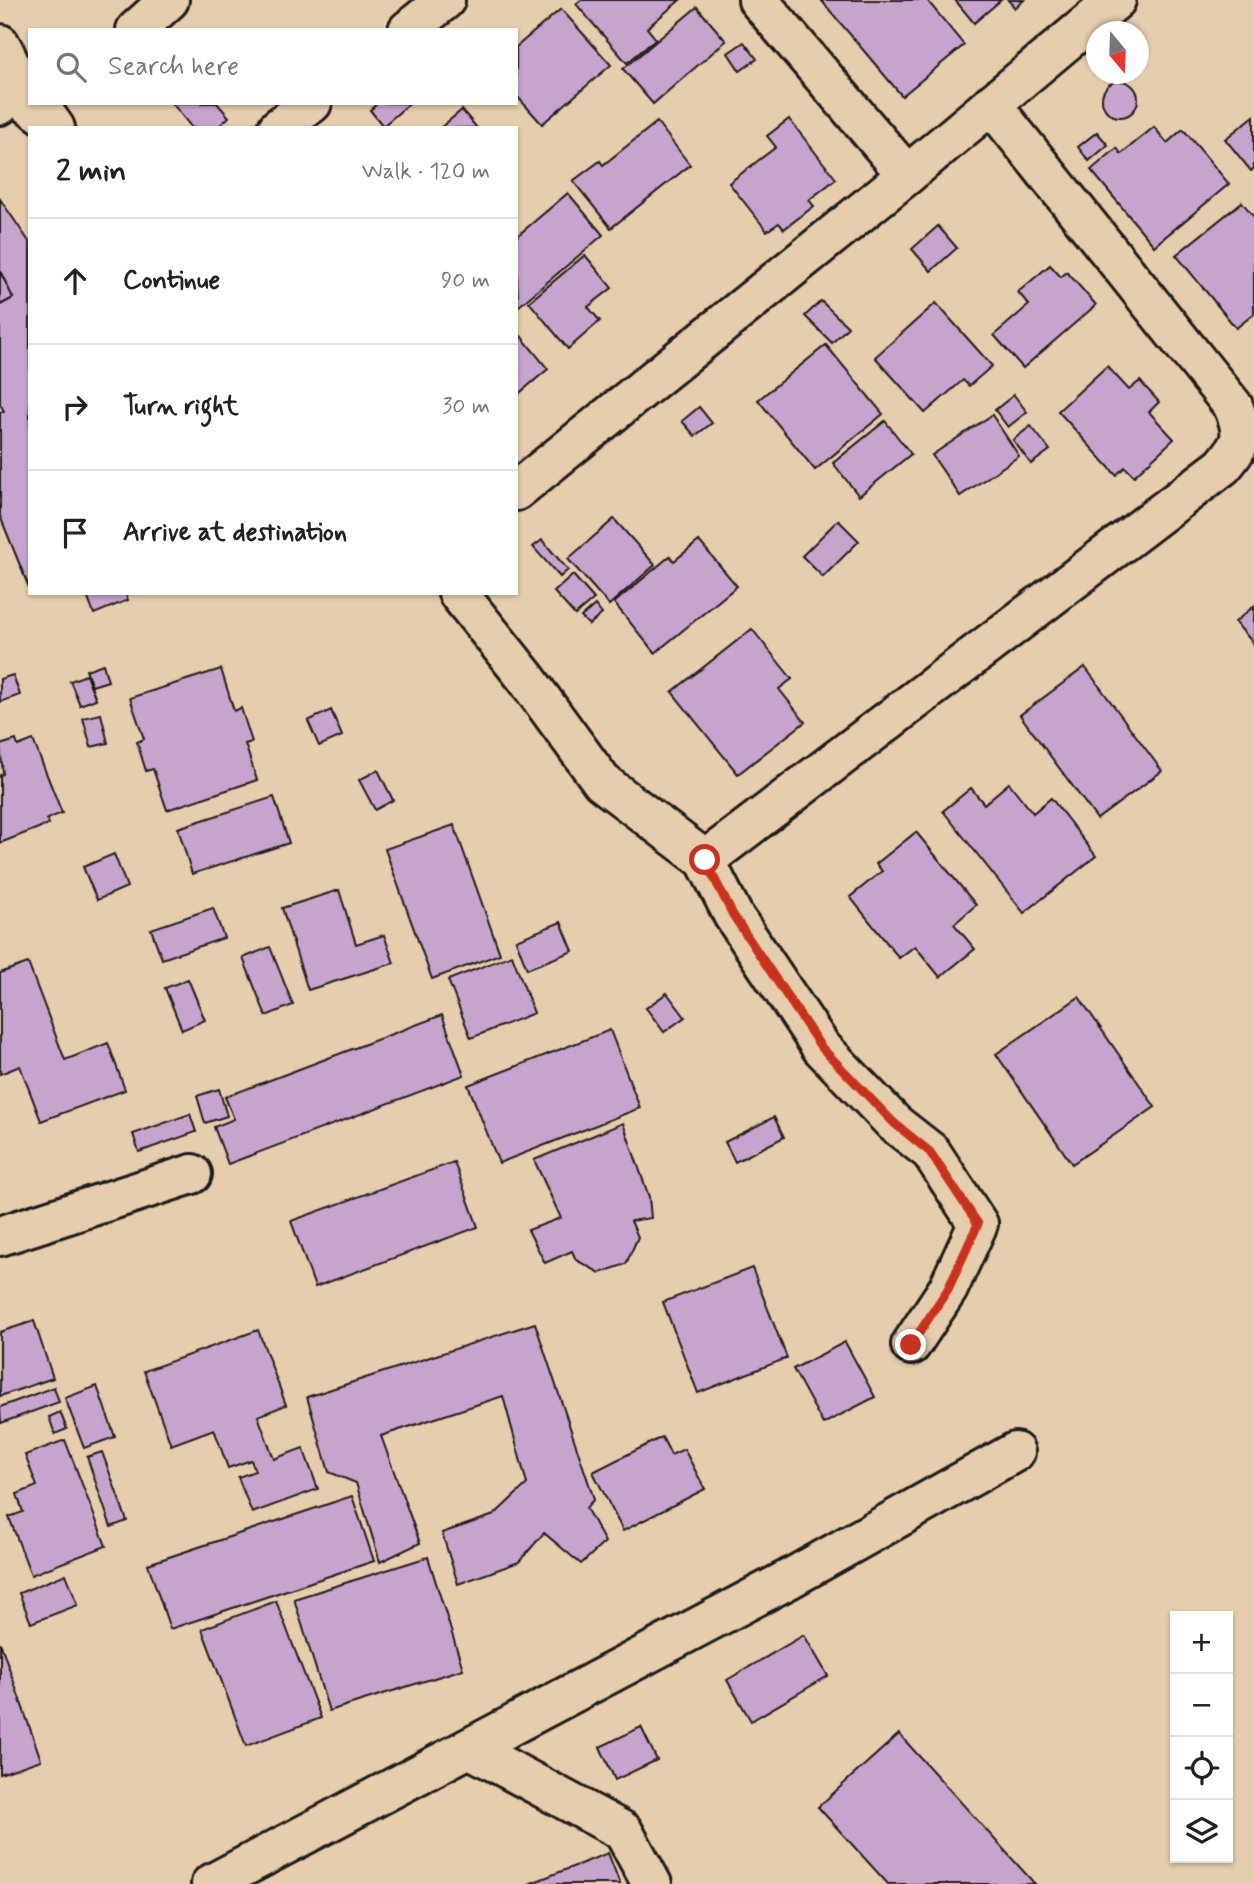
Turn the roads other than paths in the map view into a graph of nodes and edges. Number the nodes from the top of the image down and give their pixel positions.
1 (169, 0) edge
2 (445, 0) edge
3 (758, 0) edge
4 (1116, 0) edge
5 (138, 28) edge
6 (410, 28) edge
7 (0, 44) edge
8 (5, 98) edge
9 (992, 104) junction
10 (309, 105) edge
11 (55, 116) edge
12 (281, 126) edge
13 (907, 175) junction
14 (518, 489) edge
15 (460, 595) edge
16 (705, 860) junction
17 (192, 1174) dead end
18 (0, 1236) edge
19 (911, 1345) dead end
20 (1015, 1452) dead end
21 (469, 1748) junction
22 (211, 1884) edge
23 (652, 1884) edge

1 - 5 street
2 - 6 street
3 - 13 street
4 - 9 street
7 - 8 street
8 - 11 street
9 - 13 street
9 - 16 street
10 - 12 street
13 - 14 street
15 - 16 street
16 - 19 street
17 - 18 street
20 - 21 street
21 - 22 street
21 - 23 street

